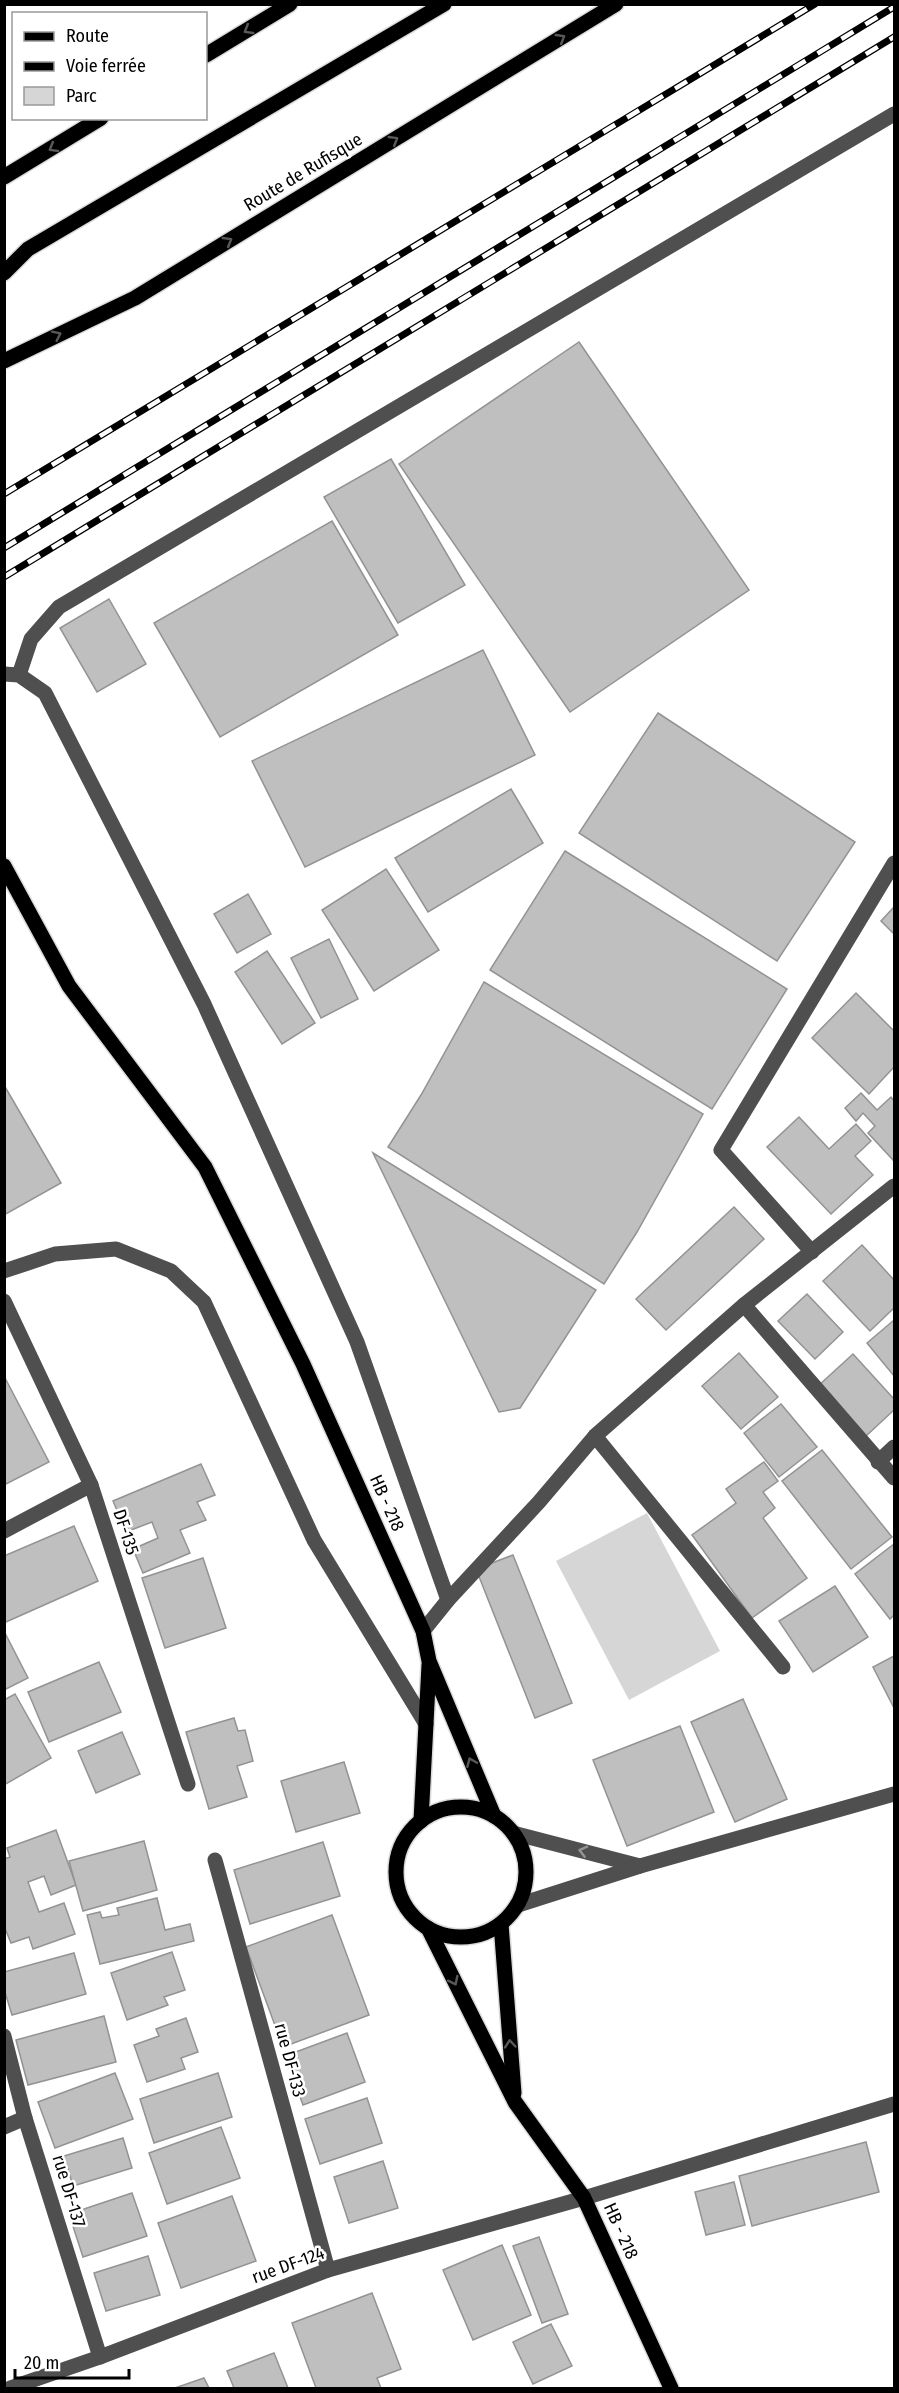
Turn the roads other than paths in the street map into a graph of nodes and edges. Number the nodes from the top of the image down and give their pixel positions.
1 (290, 4) edge
2 (444, 4) edge
3 (616, 4) edge
4 (207, 54) edge
5 (894, 114) edge
6 (98, 120) edge
7 (4, 177) edge
8 (4, 273) edge
9 (4, 361) edge
10 (11, 674) edge
11 (894, 863) edge
12 (4, 866) edge
13 (894, 1185) edge
14 (812, 1251) junction
15 (4, 1271) edge
16 (4, 1301) edge
17 (744, 1305) junction
18 (595, 1436) junction
19 (894, 1447) edge
20 (878, 1461) junction
21 (894, 1478) edge
22 (91, 1485) junction
23 (4, 1531) edge
24 (448, 1600) junction
25 (423, 1631) junction
26 (429, 1661) junction
27 (783, 1667) dead end
28 (426, 1724) junction
29 (188, 1784) dead end
30 (894, 1794) edge
31 (494, 1816) junction
32 (421, 1821) junction
33 (513, 1833) junction
34 (215, 1860) dead end
35 (640, 1866) junction
36 (518, 1905) junction
37 (501, 1924) junction
38 (428, 1928) junction
39 (4, 2036) edge
40 (515, 2102) junction
41 (894, 2104) edge
42 (25, 2118) junction
43 (4, 2127) edge
44 (585, 2198) junction
45 (328, 2270) junction
46 (100, 2357) junction
47 (10, 2388) edge
48 (671, 2388) edge

1 -> 4 main road
2 - 8 main road
9 -> 3 main road, Route de Rufisque
5 - 10 street
6 -> 7 main road
10 - 24 street
11 - 14 street
12 - 25 main road, HB - 218
13 - 14 street
14 - 17 street
15 - 28 street
16 - 22 street, DF-135 / DF-135
17 - 18 street
17 - 20 street
18 - 24 street
18 - 27 street
19 - 20 street
20 - 21 street
22 - 23 street
22 - 29 street, DF-135 / DF-135
24 - 25 street
25 - 26 main road, HB - 218
26 - 28 main road, HB - 218
31 -> 26 main road, HB - 218
28 - 32 main road, HB - 218
30 - 35 street
31 - 32 main road
31 - 33 main road
32 - 38 main road
35 -> 33 street
33 - 36 main road
34 - 45 street, rue DF-133
35 - 36 street
36 - 37 main road
37 - 38 main road
40 -> 37 main road
38 -> 40 main road, HB - 218
39 - 42 street, rue DF-137
40 - 44 main road, HB - 218
41 - 44 street, rue DF-124
42 - 43 street
42 - 46 street, rue DF-137
44 - 45 street, rue DF-124
44 - 48 main road, HB - 218
45 - 46 street, rue DF-124
46 - 47 street, rue DF-124

